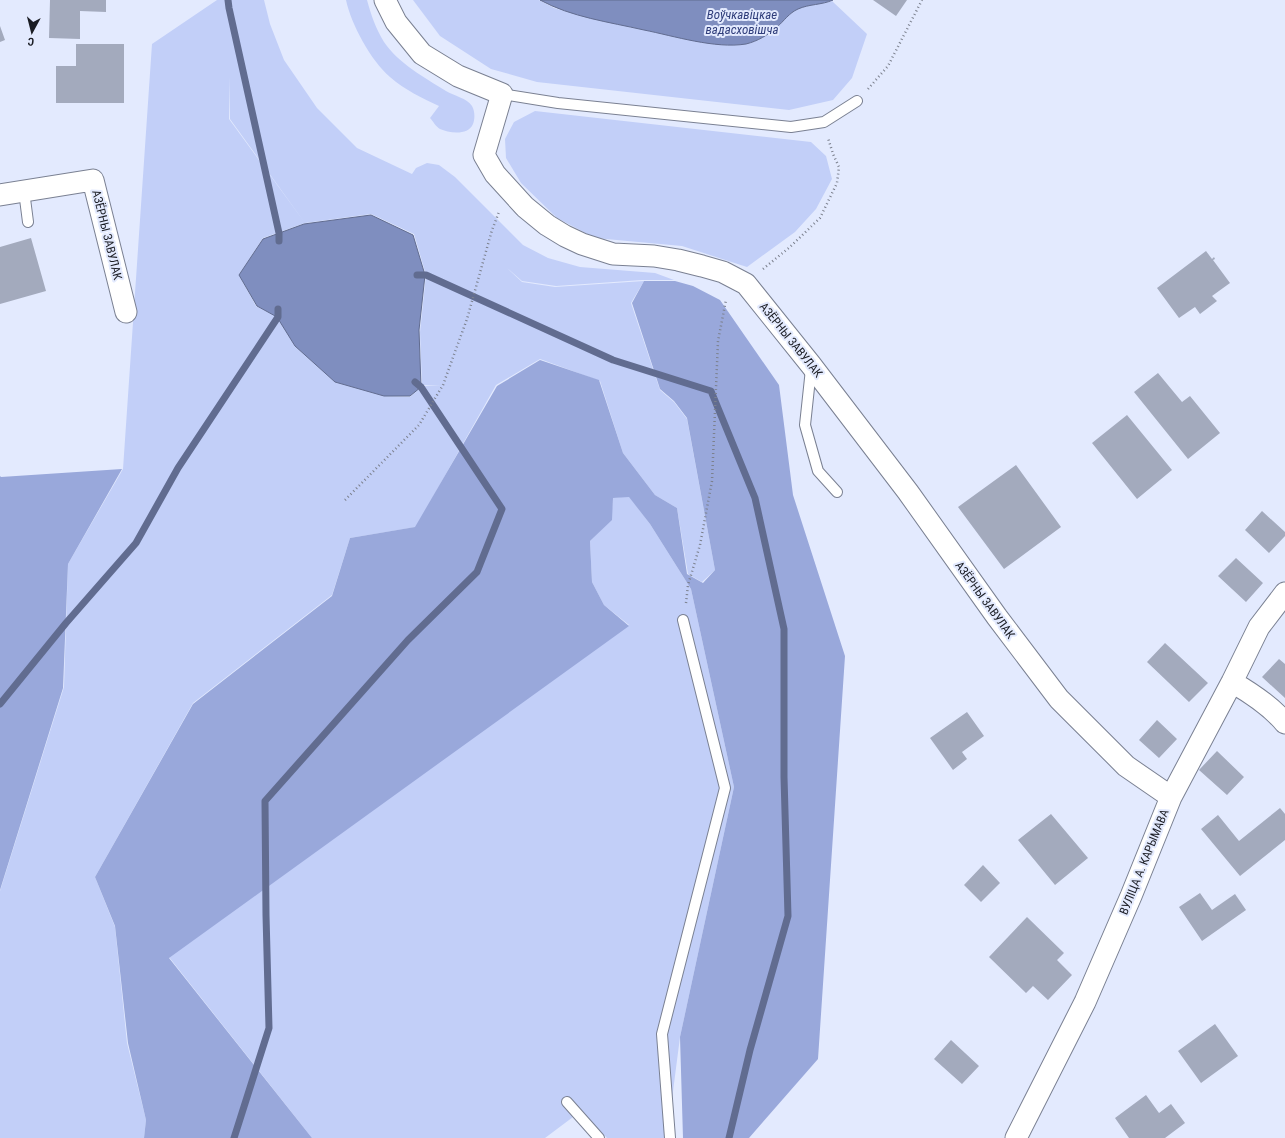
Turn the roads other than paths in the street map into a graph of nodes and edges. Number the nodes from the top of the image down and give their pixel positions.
1 (384, 0) edge
2 (502, 94) junction
3 (857, 101) road end
4 (24, 191) junction
5 (0, 195) edge
6 (28, 222) dead end
7 (126, 312) dead end
8 (811, 365) junction
9 (837, 492) dead end
10 (1285, 593) edge
11 (683, 620) road end
12 (1232, 682) junction
13 (1285, 723) edge
14 (1171, 797) junction
15 (567, 1102) dead end
16 (599, 1138) edge
17 (670, 1138) edge
18 (1016, 1138) edge

1 - 2 street
2 - 3 lane
2 - 8 street, АЗЁРНЫ ЗАВУЛАК
4 - 5 street, АЗЁРНЫ ЗАВУЛАК
4 - 6 lane
4 - 7 street, АЗЁРНЫ ЗАВУЛАК
8 - 9 lane
8 - 14 street, АЗЁРНЫ ЗАВУЛАК
10 - 12 street, ВУЛІЦА А. КАРЫМАВА
11 - 17 lane
12 - 13 street
12 - 14 street, ВУЛІЦА А. КАРЫМАВА
14 - 18 street, ВУЛІЦА А. КАРЫМАВА
15 - 16 lane

